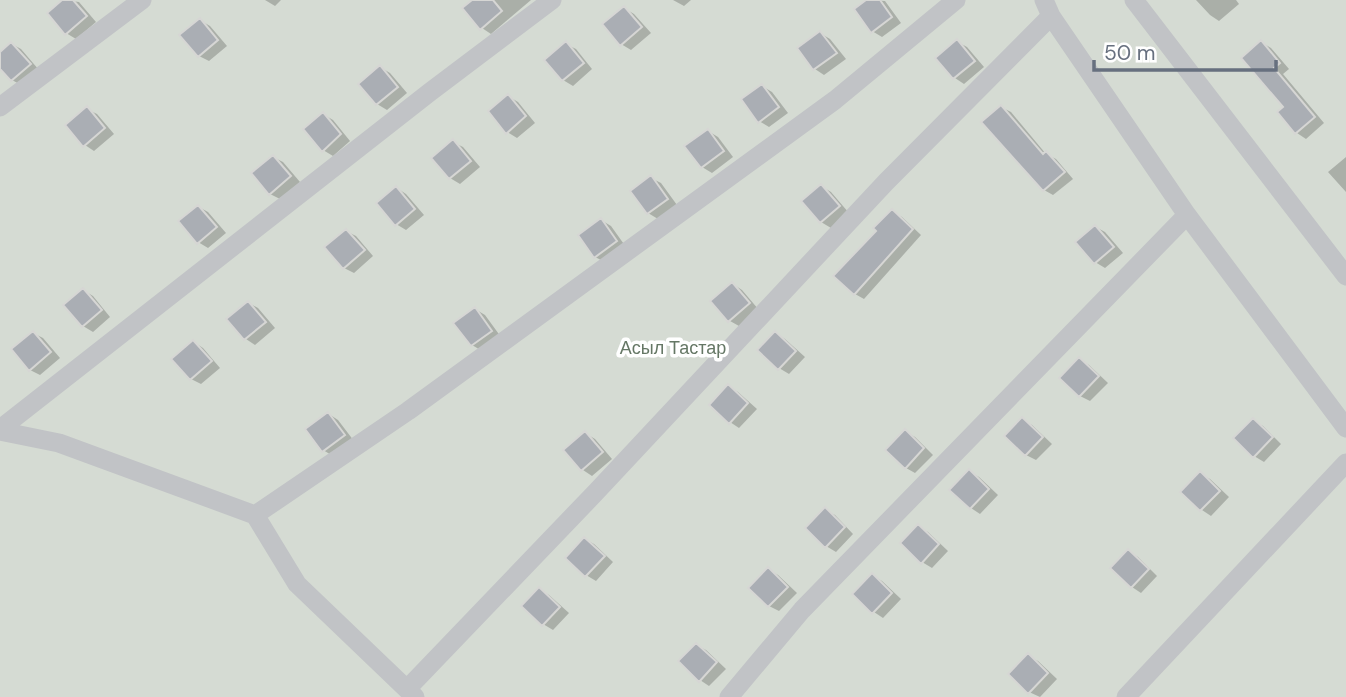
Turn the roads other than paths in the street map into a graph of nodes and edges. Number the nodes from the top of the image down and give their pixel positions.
1 (142, 0) edge
2 (552, 0) edge
3 (956, 0) edge
4 (1134, 0) edge
5 (1047, 8) edge
6 (0, 107) edge
7 (1187, 215) junction
8 (1346, 276) edge
9 (1346, 428) edge
10 (0, 430) edge
11 (1346, 463) edge
12 (255, 515) junction
13 (411, 693) edge
14 (729, 697) edge
15 (1126, 697) edge

1 - 6 street
2 - 10 street
3 - 12 street
4 - 8 street
5 - 7 street
5 - 13 street
7 - 9 street
7 - 14 street
10 - 12 street
11 - 15 street
12 - 13 street

